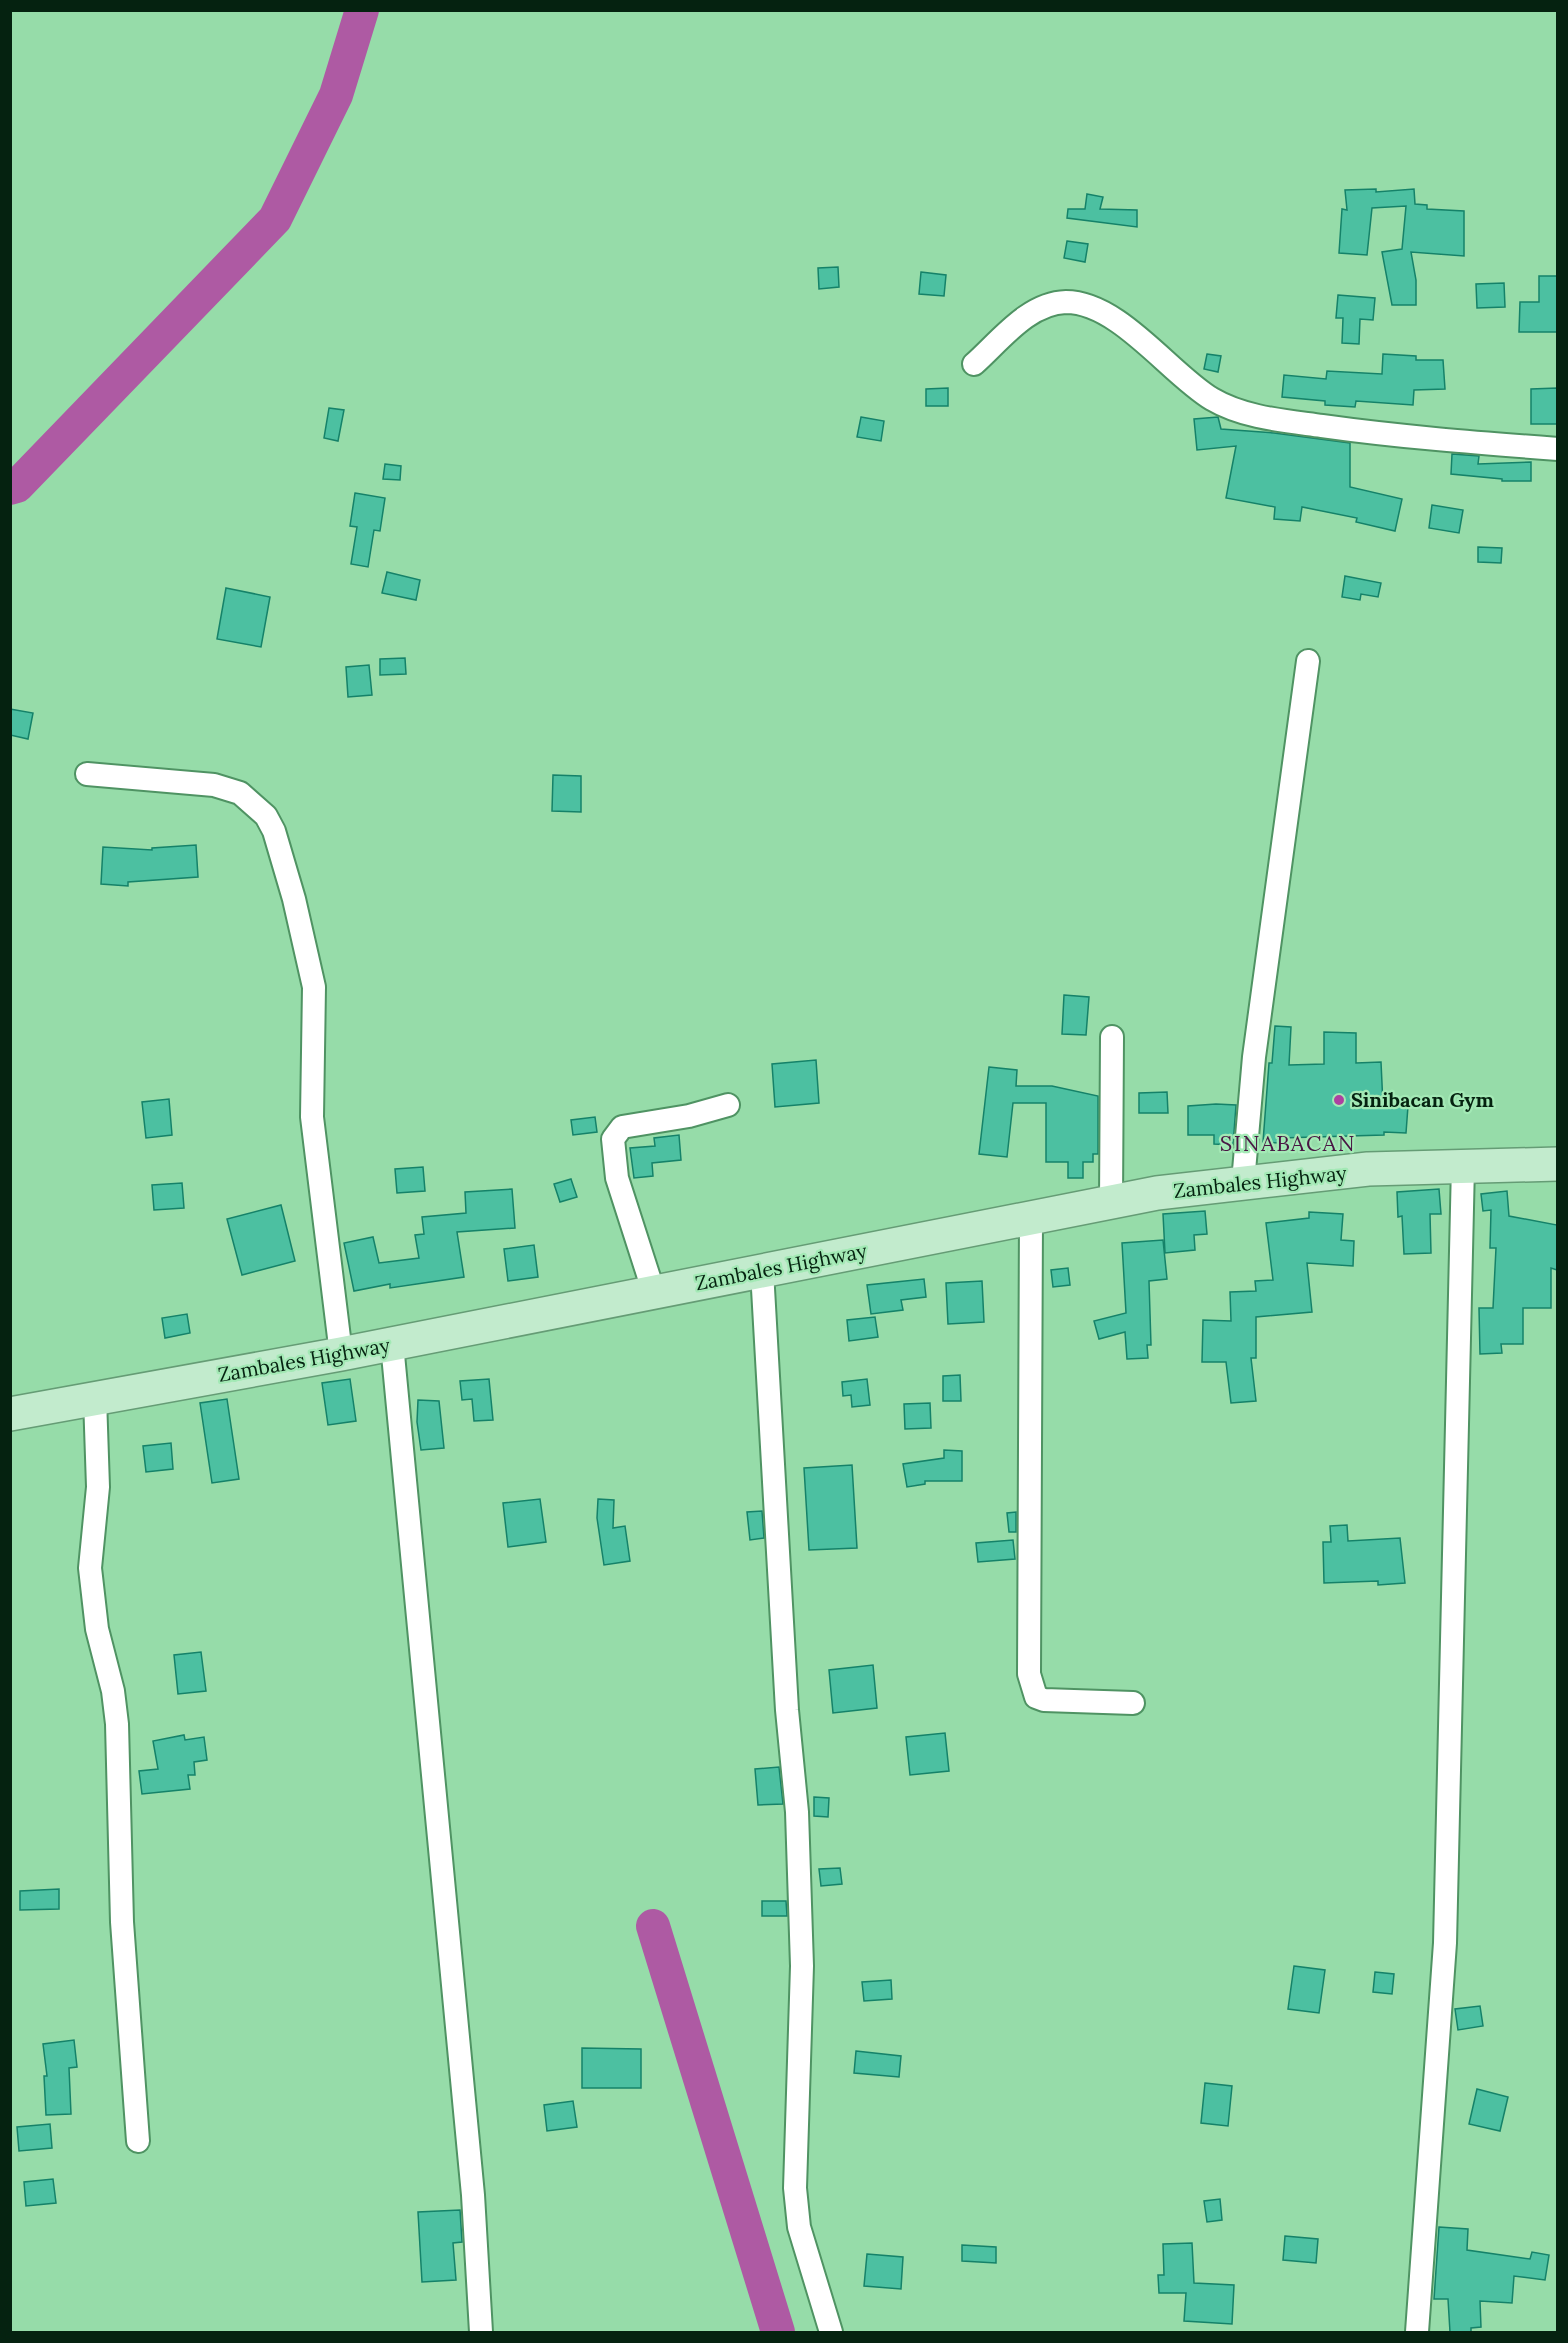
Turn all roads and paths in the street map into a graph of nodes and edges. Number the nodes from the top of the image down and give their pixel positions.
1 (974, 364) dead end
2 (1557, 449) edge
3 (1308, 661) dead end
4 (87, 774) dead end
5 (1112, 1037) dead end
6 (728, 1105) dead end
7 (1557, 1164) edge
8 (1462, 1165) junction
9 (1243, 1182) junction
10 (1111, 1202) junction
11 (1031, 1218) junction
12 (762, 1271) junction
13 (654, 1293) junction
14 (392, 1344) junction
15 (340, 1354) junction
16 (95, 1398) junction
17 (10, 1414) edge
18 (1132, 1703) dead end
19 (138, 2141) dead end
20 (481, 2332) edge
21 (831, 2332) edge
22 (1417, 2332) edge

1 - 2 street
3 - 9 street
4 - 15 street
5 - 10 street
6 - 13 street
7 - 8 main road, Zambales Highway
8 - 9 main road, Zambales Highway
8 - 22 street
9 - 10 main road, Zambales Highway
10 - 11 main road, Zambales Highway
11 - 12 main road, Zambales Highway
11 - 18 street
12 - 13 main road, Zambales Highway
12 - 21 street
13 - 14 main road, Zambales Highway
14 - 15 main road, Zambales Highway
14 - 20 street
15 - 16 main road, Zambales Highway
16 - 17 main road, Zambales Highway
16 - 19 street

